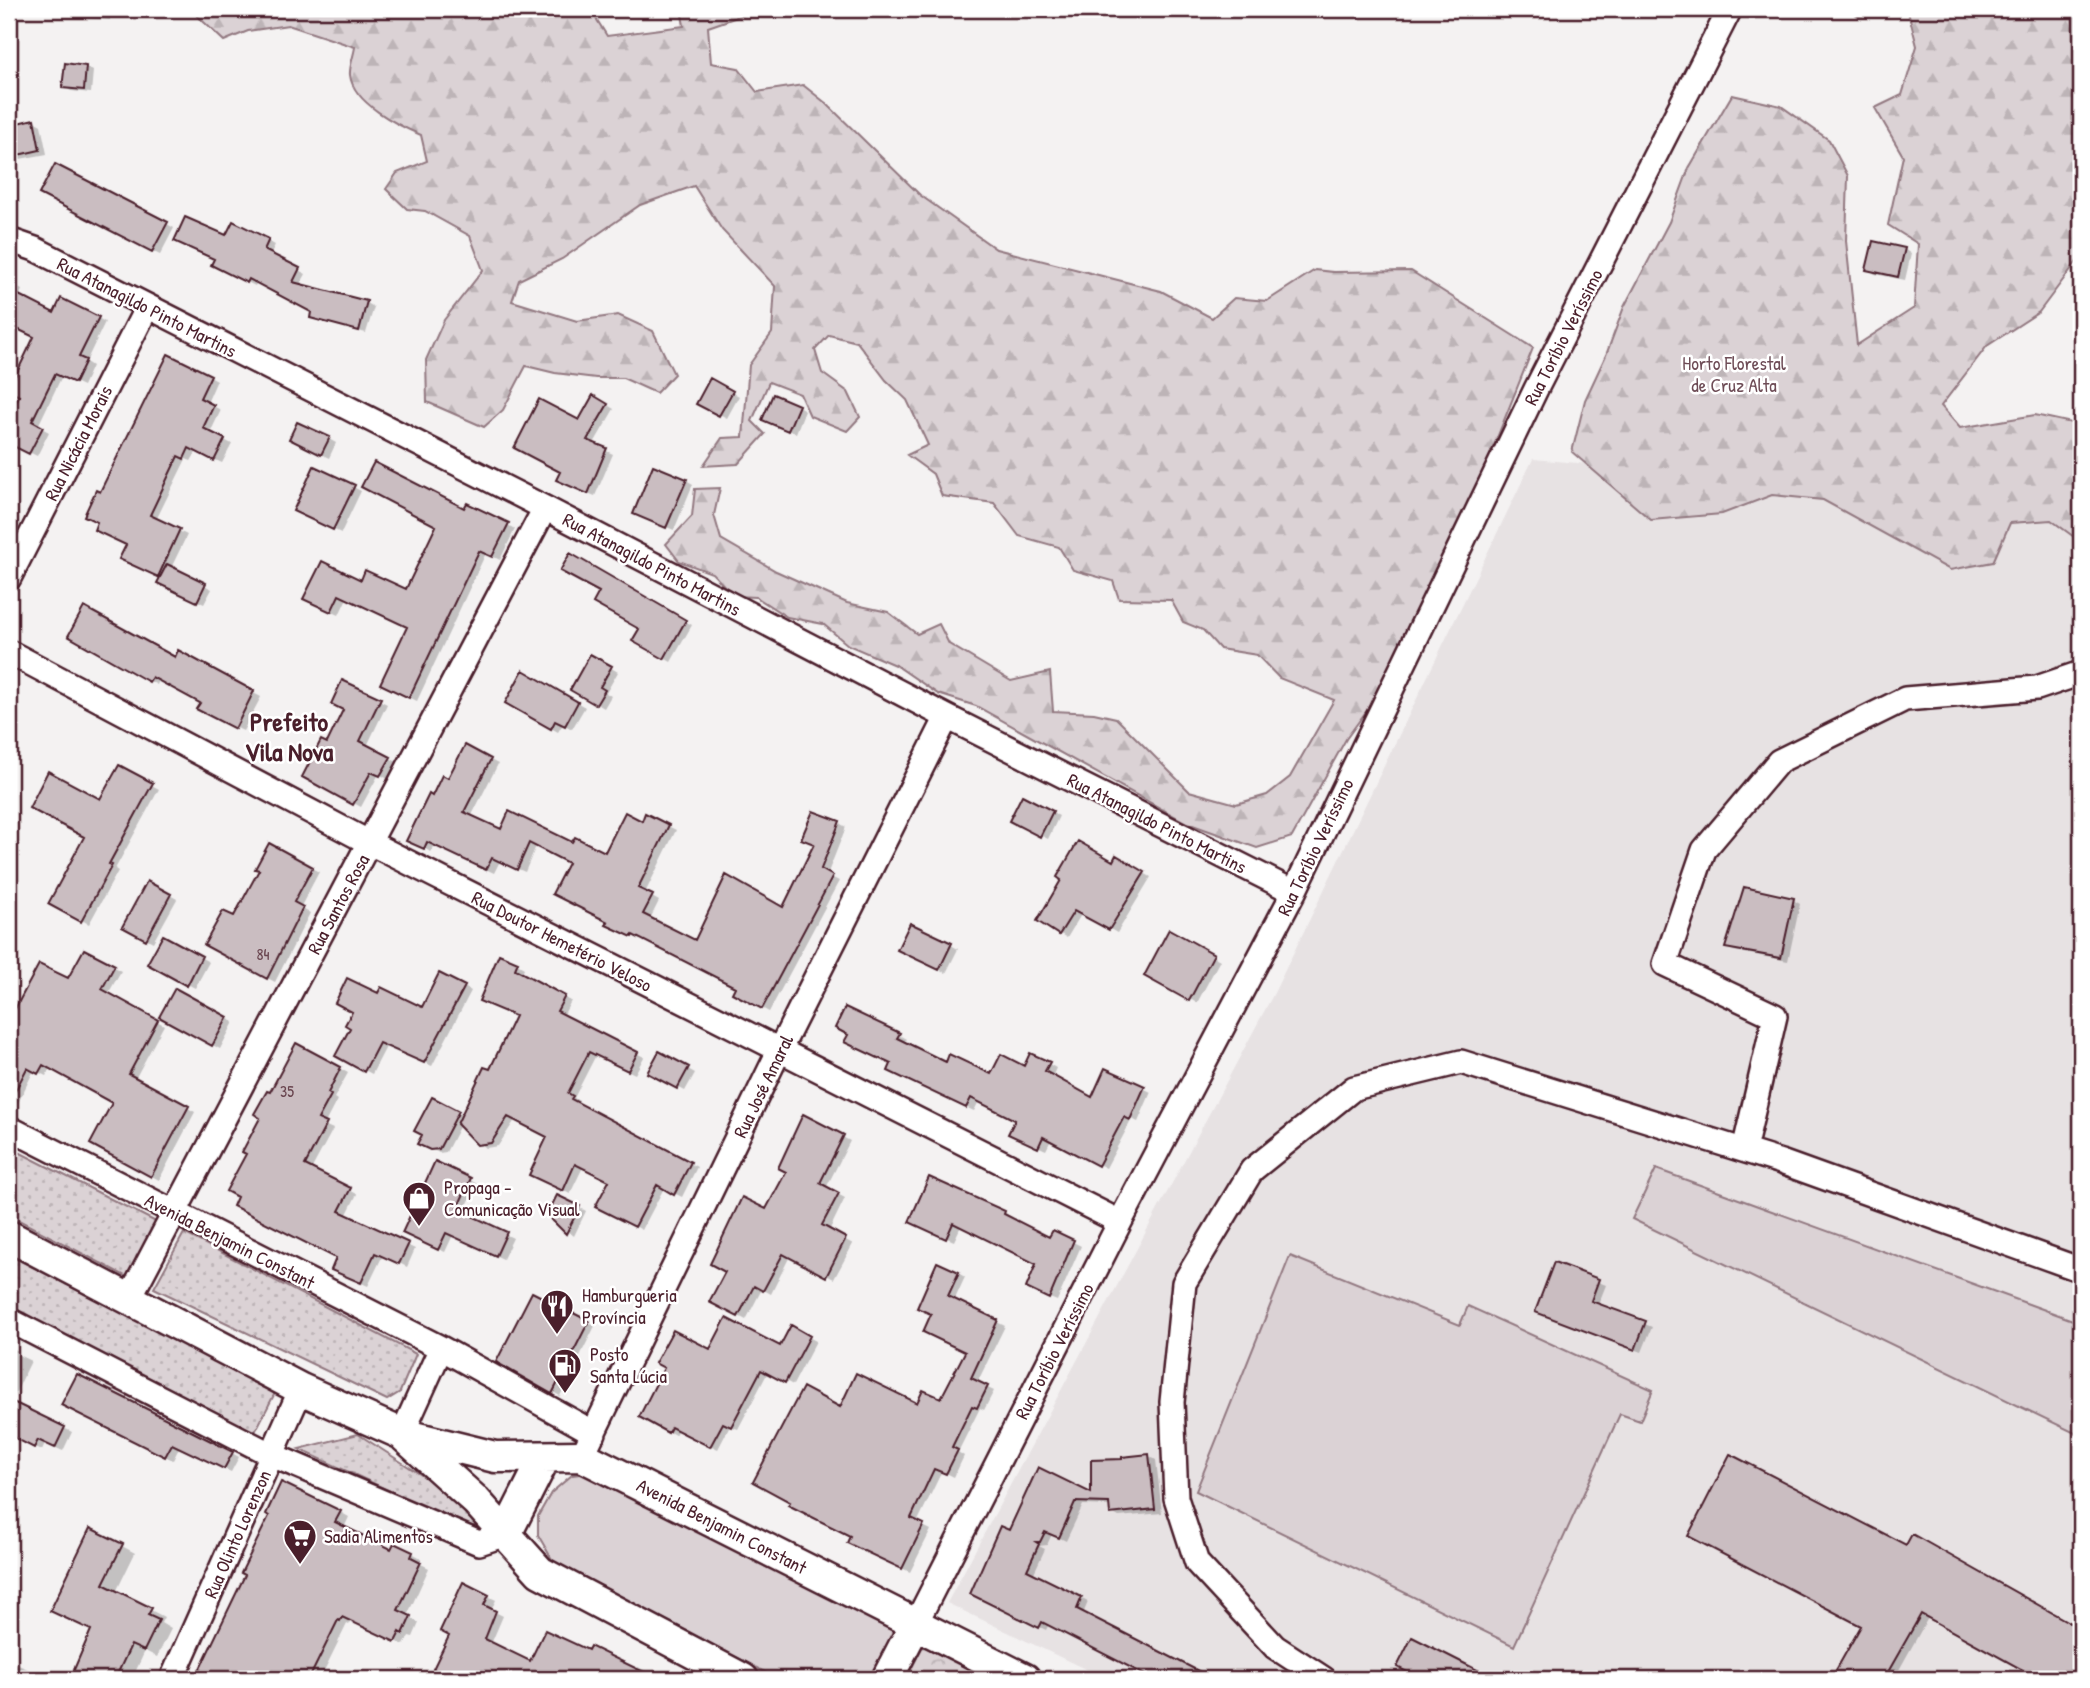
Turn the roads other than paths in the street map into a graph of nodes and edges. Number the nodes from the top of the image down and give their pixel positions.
1 (1730, 9) edge
2 (9, 240) edge
3 (147, 307) junction
4 (545, 508) junction
5 (9, 578) edge
6 (9, 652) edge
7 (2081, 673) edge
8 (947, 717) junction
9 (370, 843) junction
10 (1294, 892) junction
11 (779, 1051) junction
12 (9, 1128) edge
13 (1744, 1150) junction
14 (174, 1213) junction
15 (1120, 1222) junction
16 (9, 1236) edge
17 (2081, 1270) edge
18 (129, 1299) junction
19 (9, 1321) edge
20 (441, 1348) junction
21 (301, 1388) junction
22 (402, 1434) junction
23 (588, 1445) junction
24 (272, 1455) junction
25 (545, 1457) junction
26 (506, 1534) junction
27 (916, 1623) junction
28 (172, 1679) edge
29 (743, 1679) edge
30 (887, 1679) edge
31 (1025, 1679) edge
32 (1324, 1679) edge

1 - 10 street, Rua Toríbio Veríssimo
2 - 3 street, Rua Atanagildo Pinto Martins
3 - 4 street, Rua Atanagildo Pinto Martins
3 - 5 street, Rua Nicácia Morais
4 - 8 street, Rua Atanagildo Pinto Martins
4 - 9 street, Rua Santos Rosa
6 - 9 street, Rua Doutor Hemetério Veloso
7 - 13 street
8 - 10 street, Rua Atanagildo Pinto Martins
8 - 11 street, Rua José Amaral
9 - 11 street, Rua Doutor Hemetério Veloso
9 - 14 street, Rua Santos Rosa
10 - 15 street, Rua Toríbio Veríssimo
11 - 15 street, Rua Doutor Hemetério Veloso
11 - 23 street, Rua José Amaral
12 - 14 street, Avenida Benjamin Constant
13 - 17 street
13 - 32 street
14 - 18 street, Rua Santos Rosa
14 - 20 street, Avenida Benjamin Constant
15 - 27 street, Rua Toríbio Veríssimo
16 - 18 main road, Avenida Benjamin Constant
18 - 21 main road, Avenida Benjamin Constant
19 - 24 street
20 - 22 street
20 - 23 street, Avenida Benjamin Constant
21 - 22 main road, Avenida Benjamin Constant
21 - 24 street, Rua Olinto Lorenzon
22 - 25 main road, Avenida Benjamin Constant
22 - 26 main road, Avenida Benjamin Constant
23 - 25 main road, Avenida Benjamin Constant
23 - 27 main road, Avenida Benjamin Constant
24 - 26 street
24 - 28 street, Rua Olinto Lorenzon
25 - 26 main road
26 - 29 main road, Avenida Benjamin Constant
27 - 30 main road, Rua Toríbio Veríssimo
27 - 31 main road, Avenida Benjamin Constant

